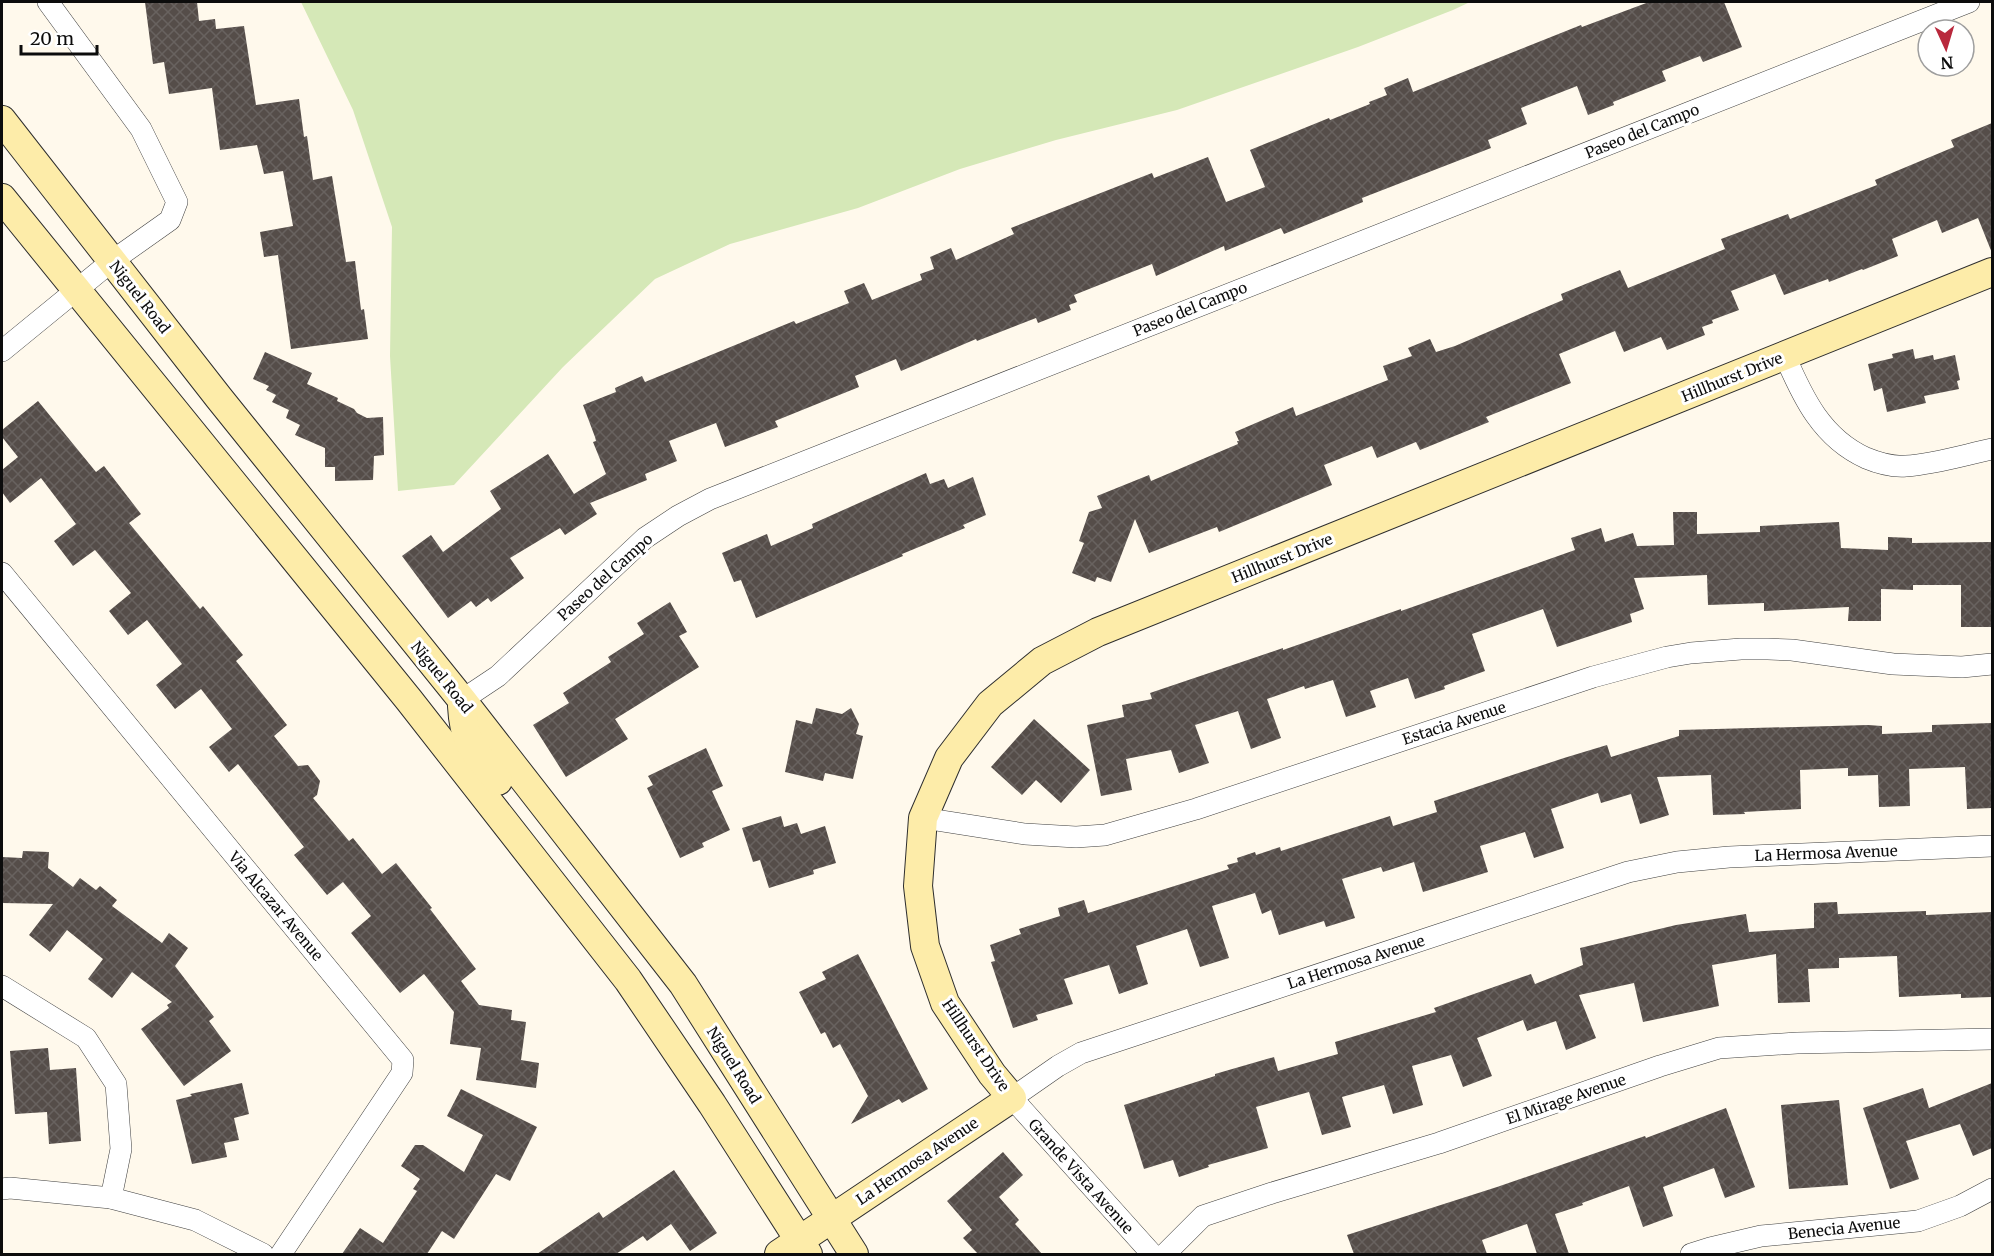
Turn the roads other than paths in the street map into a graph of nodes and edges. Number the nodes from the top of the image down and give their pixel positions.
1 (48, 2) edge
2 (1969, 2) edge
3 (2, 120) edge
4 (2, 198) edge
5 (112, 261) junction
6 (1992, 272) edge
7 (77, 289) junction
8 (2, 351) edge
9 (1785, 356) junction
10 (1992, 449) edge
11 (2, 573) edge
12 (316, 586) junction
13 (1992, 664) edge
14 (462, 700) junction
15 (923, 818) junction
16 (1992, 846) edge
17 (529, 851) junction
18 (2, 986) edge
19 (1992, 1039) edge
20 (1012, 1098) junction
21 (2, 1189) edge
22 (1992, 1189) edge
23 (111, 1198) junction
24 (831, 1218) junction
25 (796, 1250) edge
26 (263, 1254) edge
27 (281, 1254) edge
28 (854, 1254) edge
29 (1152, 1254) edge
30 (1165, 1254) edge
31 (1691, 1254) edge

1 - 5 street
2 - 14 street, Paseo del Campo
3 - 5 main road, Niguel Road
4 - 7 main road
5 - 7 street
5 - 14 main road, Niguel Road
6 - 9 main road, Hillhurst Drive
7 - 8 street
7 - 12 main road
9 - 10 street
9 - 15 main road, Hillhurst Drive
11 - 27 street, Via Alcazar Avenue
12 - 14 main road
12 - 17 main road
13 - 15 street, Estacia Avenue
14 - 17 main road
14 - 24 main road, Niguel Road
15 - 20 main road, Hillhurst Drive
16 - 20 street, La Hermosa Avenue
17 - 25 main road
18 - 23 street
19 - 30 street, El Mirage Avenue
20 - 24 main road, La Hermosa Avenue
20 - 29 street, Grande Vista Avenue
21 - 23 street
22 - 31 street, Benecia Avenue
23 - 26 street
24 - 25 main road, La Hermosa Avenue
24 - 28 main road, Niguel Road

